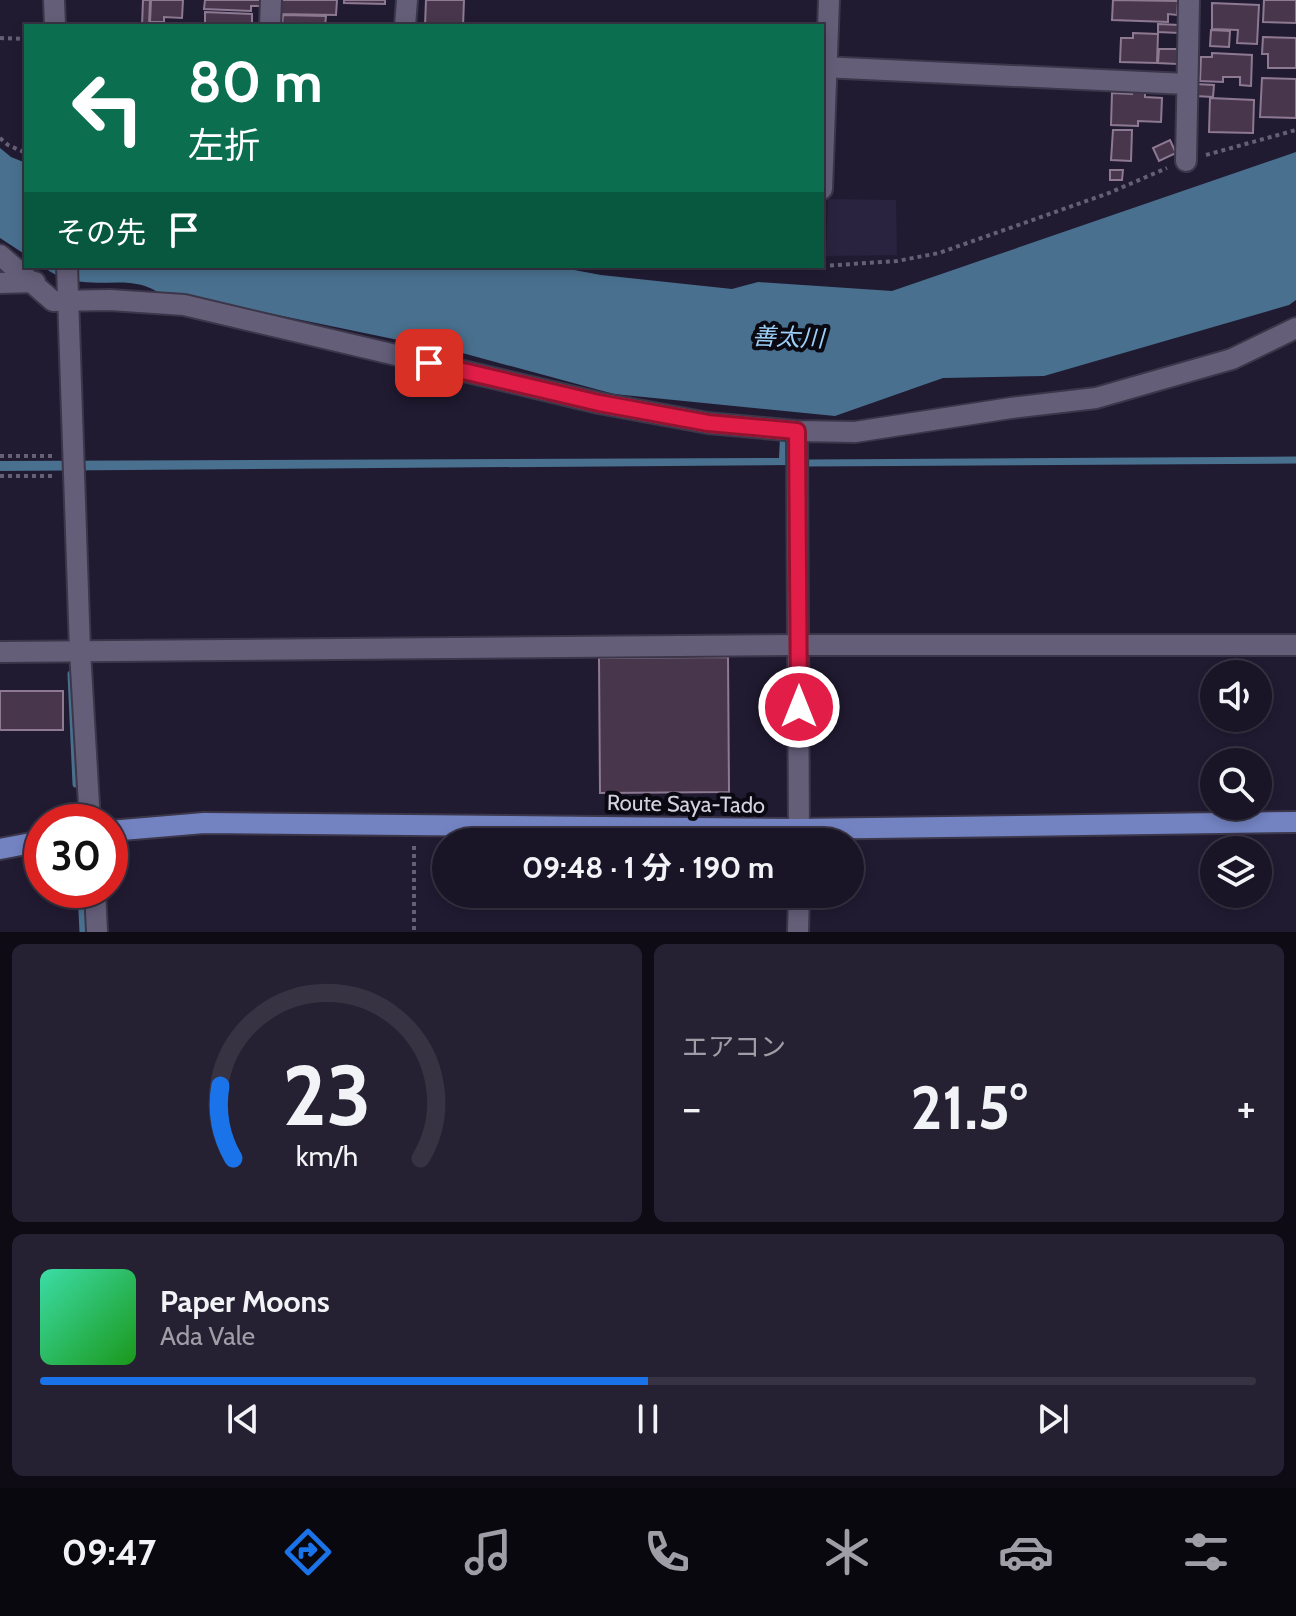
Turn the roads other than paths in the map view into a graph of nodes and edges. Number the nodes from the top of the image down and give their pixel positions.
1 (54, 0) edge
2 (271, 0) edge
3 (407, 0) edge
4 (829, 0) edge
5 (1189, 0) edge
6 (55, 24) edge
7 (270, 24) edge
8 (405, 24) edge
9 (824, 67) edge
10 (1186, 84) junction
11 (1186, 161) road end
12 (0, 255) edge
13 (67, 268) edge
14 (35, 282) junction
15 (0, 283) edge
16 (68, 294) junction
17 (1296, 328) edge
18 (797, 431) junction
19 (799, 645) junction
20 (1296, 645) edge
21 (80, 651) junction
22 (0, 652) edge
23 (89, 804) edge
24 (1296, 824) edge
25 (529, 828) edge
26 (799, 828) edge
27 (128, 829) edge
28 (864, 833) edge
29 (24, 844) edge
30 (0, 849) edge
31 (96, 908) edge
32 (799, 908) edge
33 (97, 932) edge
34 (798, 932) edge

1 - 6 street
2 - 7 street
3 - 8 street
4 - 9 street
5 - 10 street
9 - 10 street
10 - 11 street
12 - 14 street
13 - 16 street
14 - 15 street
14 - 16 street
16 - 18 street
16 - 21 street
17 - 18 street
18 - 19 street
19 - 20 street
19 - 21 street
19 - 26 street
21 - 22 street
21 - 23 street
24 - 28 main road, Route Saya-Tado
25 - 27 main road, Route Saya-Tado
29 - 30 main road
31 - 33 street
32 - 34 street

